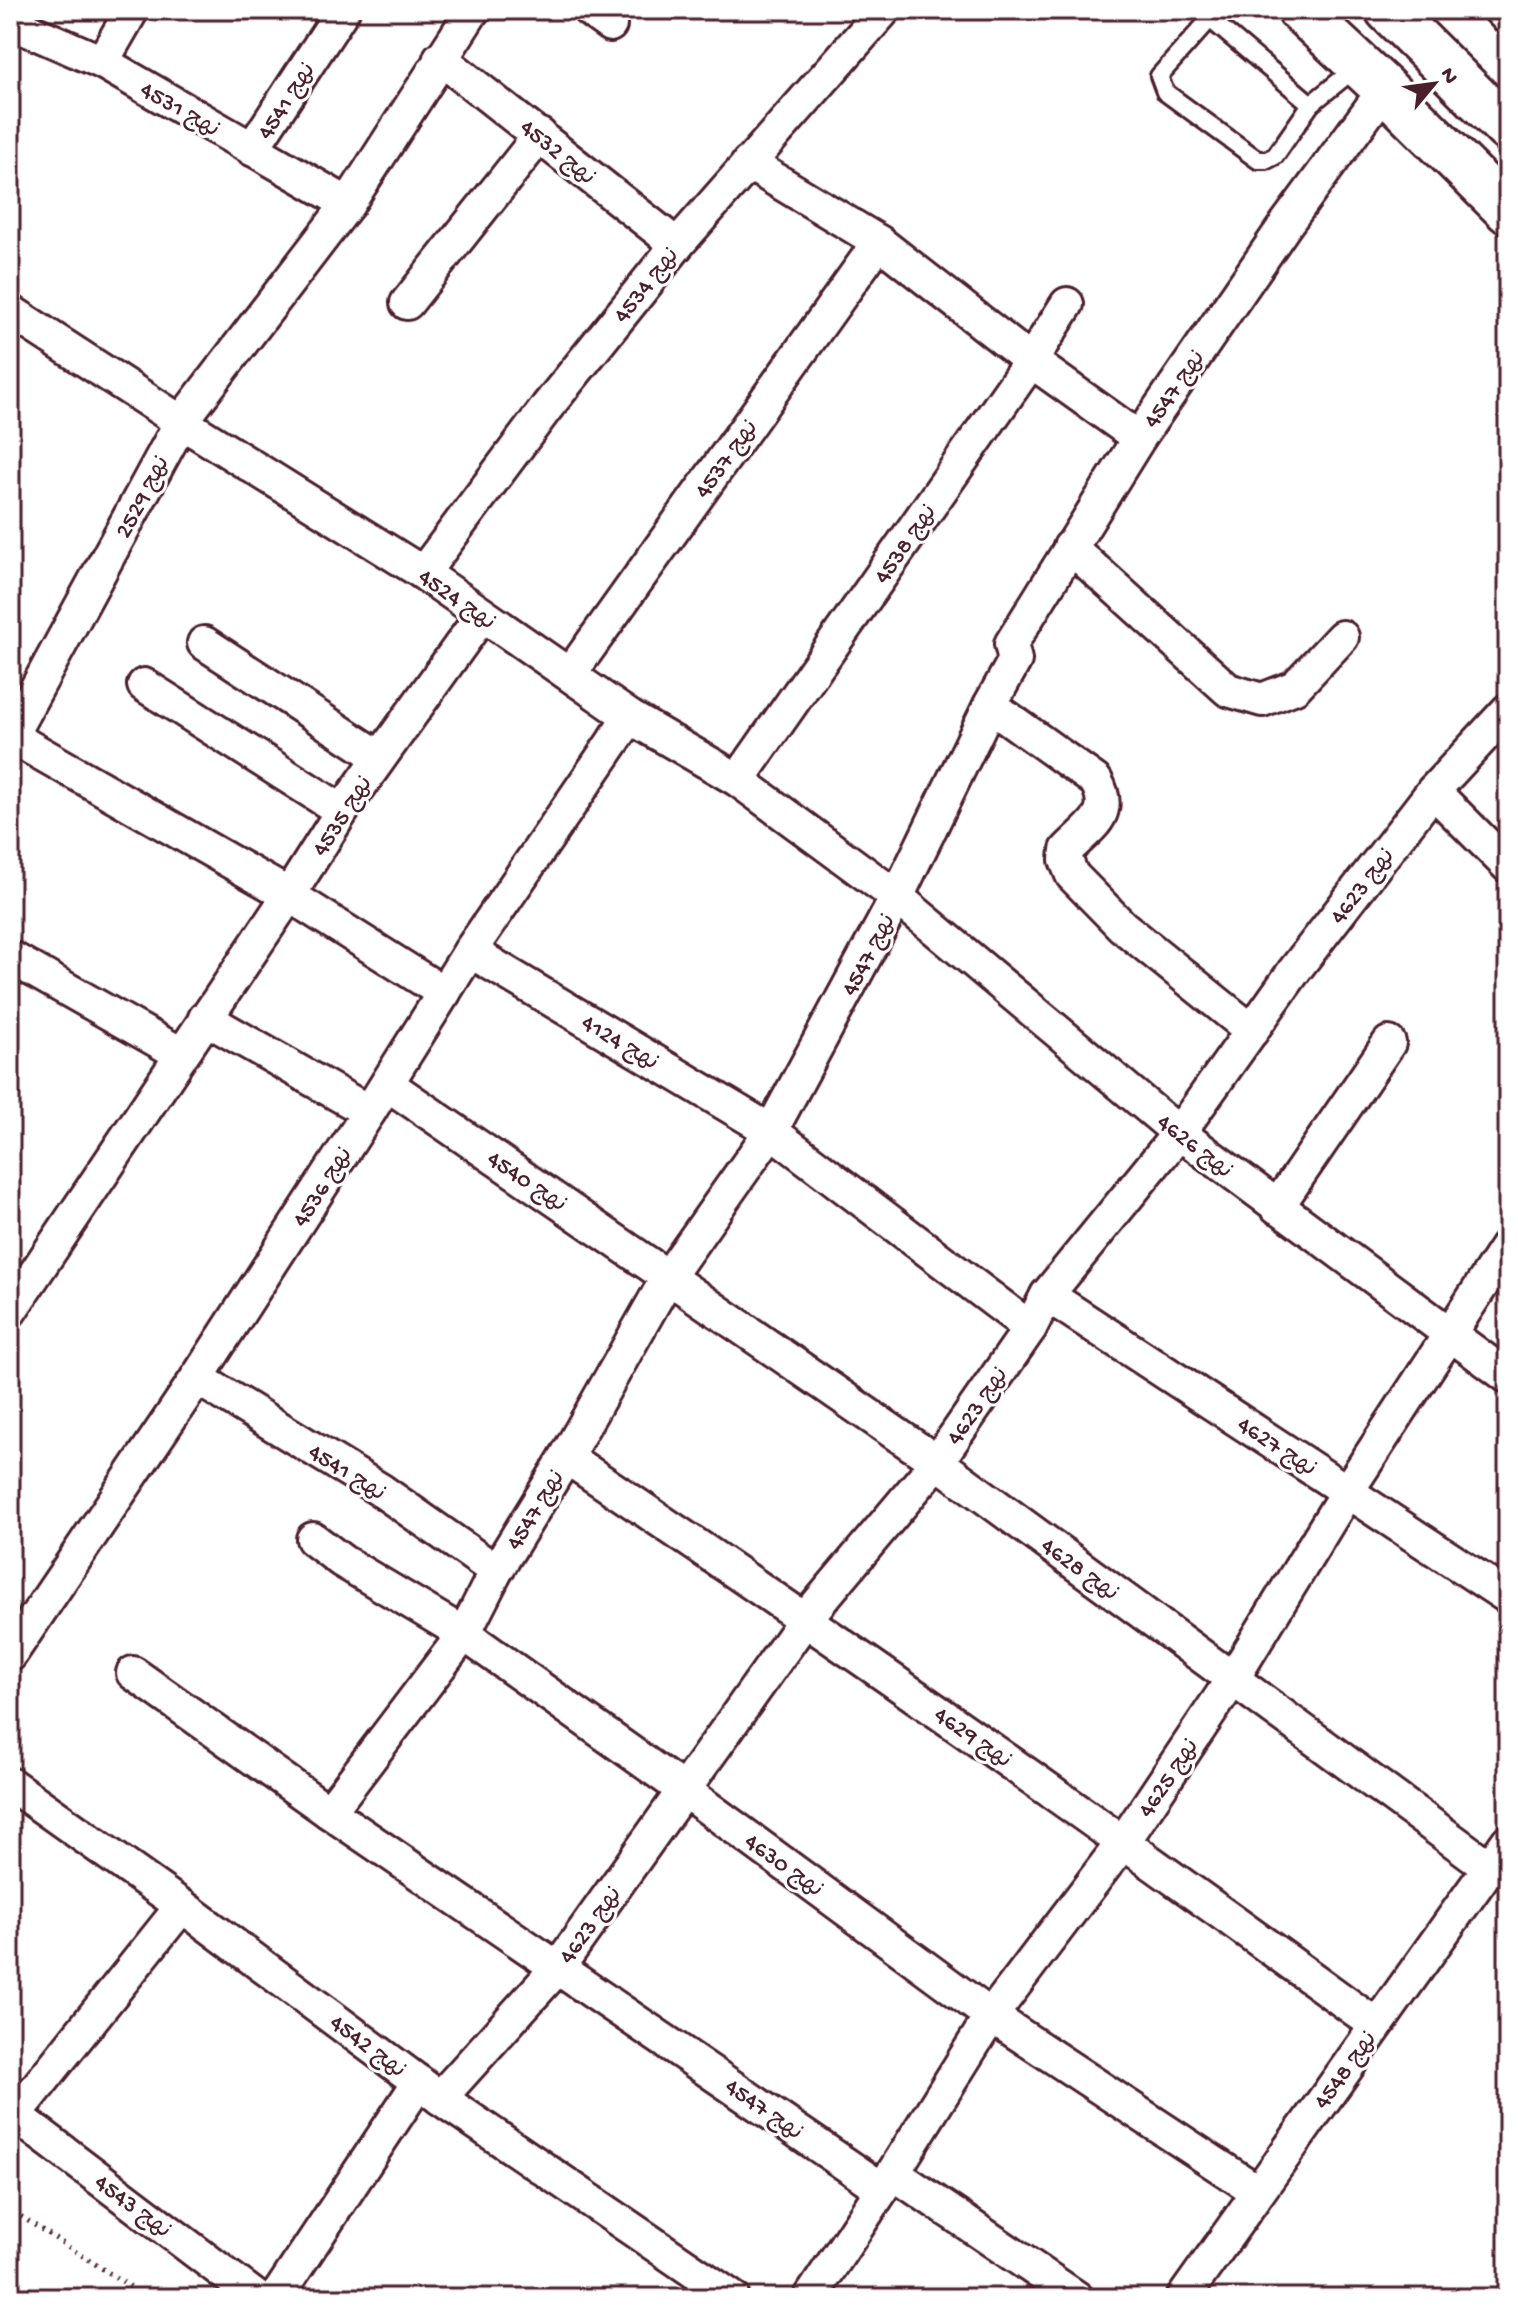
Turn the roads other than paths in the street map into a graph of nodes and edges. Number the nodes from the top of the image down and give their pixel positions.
1 (132, 10) edge
2 (343, 10) edge
3 (473, 10) edge
4 (884, 10) edge
5 (1300, 10) edge
6 (1388, 10) edge
7 (1500, 10) edge
8 (1213, 15) edge
9 (1508, 18) edge
10 (10, 22) edge
11 (440, 58) junction
12 (102, 62) junction
13 (1372, 77) junction
14 (1311, 104) junction
15 (1508, 129) edge
16 (540, 135) junction
17 (252, 149) junction
18 (748, 163) junction
19 (348, 204) junction
20 (1508, 211) edge
21 (879, 242) junction
22 (677, 245) junction
23 (407, 303) dead end
24 (1067, 304) dead end
25 (13, 321) edge
26 (1031, 361) junction
27 (181, 422) junction
28 (1139, 438) junction
29 (1070, 547) junction
30 (423, 573) junction
31 (482, 615) junction
32 (1342, 637) dead end
33 (204, 643) dead end
34 (570, 674) junction
35 (144, 685) dead end
36 (990, 705) junction
37 (1508, 710) edge
38 (630, 717) junction
39 (12, 729) edge
40 (379, 757) junction
41 (738, 780) junction
42 (1433, 791) junction
43 (342, 811) junction
44 (1508, 866) edge
45 (289, 895) junction
46 (897, 897) junction
47 (470, 951) junction
48 (10, 957) edge
49 (444, 993) junction
50 (205, 1018) junction
51 (1252, 1031) junction
52 (1389, 1043) dead end
53 (181, 1054) junction
54 (387, 1084) junction
55 (369, 1112) junction
56 (771, 1131) junction
57 (1179, 1133) junction
58 (1277, 1207) junction
59 (1508, 1245) edge
60 (668, 1277) junction
61 (16, 1290) edge
62 (1047, 1295) junction
63 (1030, 1328) junction
64 (1449, 1335) junction
65 (1508, 1377) edge
66 (197, 1378) junction
67 (566, 1457) junction
68 (937, 1462) junction
69 (1348, 1490) junction
70 (313, 1539) dead end
71 (496, 1571) junction
72 (1508, 1597) edge
73 (806, 1618) junction
74 (464, 1634) junction
75 (10, 1655) edge
76 (133, 1673) dead end
77 (1232, 1680) junction
78 (10, 1784) edge
79 (685, 1791) junction
80 (329, 1812) junction
81 (1124, 1841) junction
82 (1508, 1841) edge
83 (1489, 1867) junction
84 (182, 1906) junction
85 (559, 1966) junction
86 (991, 2016) junction
87 (1376, 2025) junction
88 (430, 2090) junction
89 (12, 2113) edge
90 (888, 2181) junction
91 (1257, 2191) junction
92 (257, 2298) edge
93 (276, 2298) edge
94 (733, 2298) edge
95 (810, 2298) edge
96 (1077, 2298) edge
97 (1183, 2298) edge

1 - 12 street
2 - 17 street, نهج 4541
3 - 11 street, نهج 2529
4 - 18 street, نهج 4534
5 - 13 main road
6 - 15 main road
7 - 9 street
8 - 14 lane
8 - 14 lane
10 - 12 street, نهج 4531
11 - 16 street, نهج 4532
11 - 19 street, نهج 2529
12 - 17 street, نهج 4531
13 - 14 lane
13 - 20 main road
13 - 28 street, نهج 4547
16 - 22 street, نهج 4532
16 - 23 street
17 - 19 street, نهج 4531
18 - 21 street
18 - 22 street, نهج 4534
19 - 27 street, نهج 2529
21 - 26 street
21 - 34 street, نهج 4537
22 - 30 street, نهج 4534
24 - 26 street, نهج 4538
25 - 27 street, نهج 4524
26 - 28 street
26 - 41 street, نهج 4538
27 - 30 street, نهج 4524
27 - 39 street, نهج 2529
28 - 29 street, نهج 4547
29 - 32 street
29 - 36 street, نهج 4547
30 - 31 street, نهج 4524
31 - 34 street, نهج 4524
31 - 40 street, نهج 4535
33 - 40 street
34 - 38 street, نهج 4524
35 - 43 street
36 - 46 street, نهج 4547
36 - 51 street
37 - 42 street, نهج 4623
38 - 41 street, نهج 4524
38 - 47 street, نهج 4536
39 - 45 street, نهج 2529
40 - 43 street, نهج 4535
41 - 46 street, نهج 4524
42 - 44 street
42 - 51 street, نهج 4623
43 - 45 street, نهج 4535
45 - 49 street, نهج 2529
45 - 50 street, نهج 4535
46 - 56 street, نهج 4547
46 - 57 street, نهج 4626
47 - 49 street, نهج 4536
47 - 56 street, نهج 4124
48 - 53 street
49 - 54 street, نهج 4536
50 - 53 street, نهج 4535
50 - 55 street
51 - 57 street, نهج 4623
52 - 58 street
53 - 61 street, نهج 4535
54 - 55 street, نهج 4536
54 - 60 street, نهج 4540
55 - 66 street, نهج 4536
56 - 60 street, نهج 4547
56 - 63 street, نهج 4124
57 - 58 street, نهج 4626
57 - 62 street, نهج 4623
58 - 64 street, نهج 4626
59 - 64 street, نهج 4625
60 - 67 street, نهج 4547
60 - 68 street, نهج 4628
62 - 63 street, نهج 4623
62 - 69 street, نهج 4627
63 - 68 street, نهج 4623
64 - 65 street, نهج 4626
64 - 69 street, نهج 4625
66 - 71 street, نهج 4541
66 - 75 street, نهج 4536
67 - 71 street, نهج 4547
67 - 73 street, نهج 4629
68 - 73 street, نهج 4623
68 - 77 street, نهج 4628
69 - 72 street, نهج 4627
69 - 77 street, نهج 4625
70 - 74 street, نهج 4630
71 - 74 street, نهج 4547
73 - 79 street, نهج 4623
73 - 81 street, نهج 4629
74 - 79 street, نهج 4630
74 - 80 street, نهج 4547
76 - 80 street, نهج 4547
77 - 81 street, نهج 4625
77 - 83 street, نهج 4628
78 - 84 street, نهج 4542
79 - 85 street, نهج 4623
79 - 86 street, نهج 4630
80 - 85 street, نهج 4547
81 - 86 street, نهج 4625
81 - 87 street, نهج 4629
82 - 83 street, نهج 4548
83 - 87 street, نهج 4548
84 - 88 street, نهج 4542
84 - 89 street
85 - 88 street, نهج 4623
85 - 90 street, نهج 4547
86 - 90 street, نهج 4625
86 - 91 street, نهج 4630
87 - 91 street, نهج 4548
88 - 93 street, نهج 4623
88 - 94 street, نهج 4542
89 - 92 street, نهج 4543
90 - 95 street, نهج 4625
90 - 96 street, نهج 4547
91 - 97 street, نهج 4548

